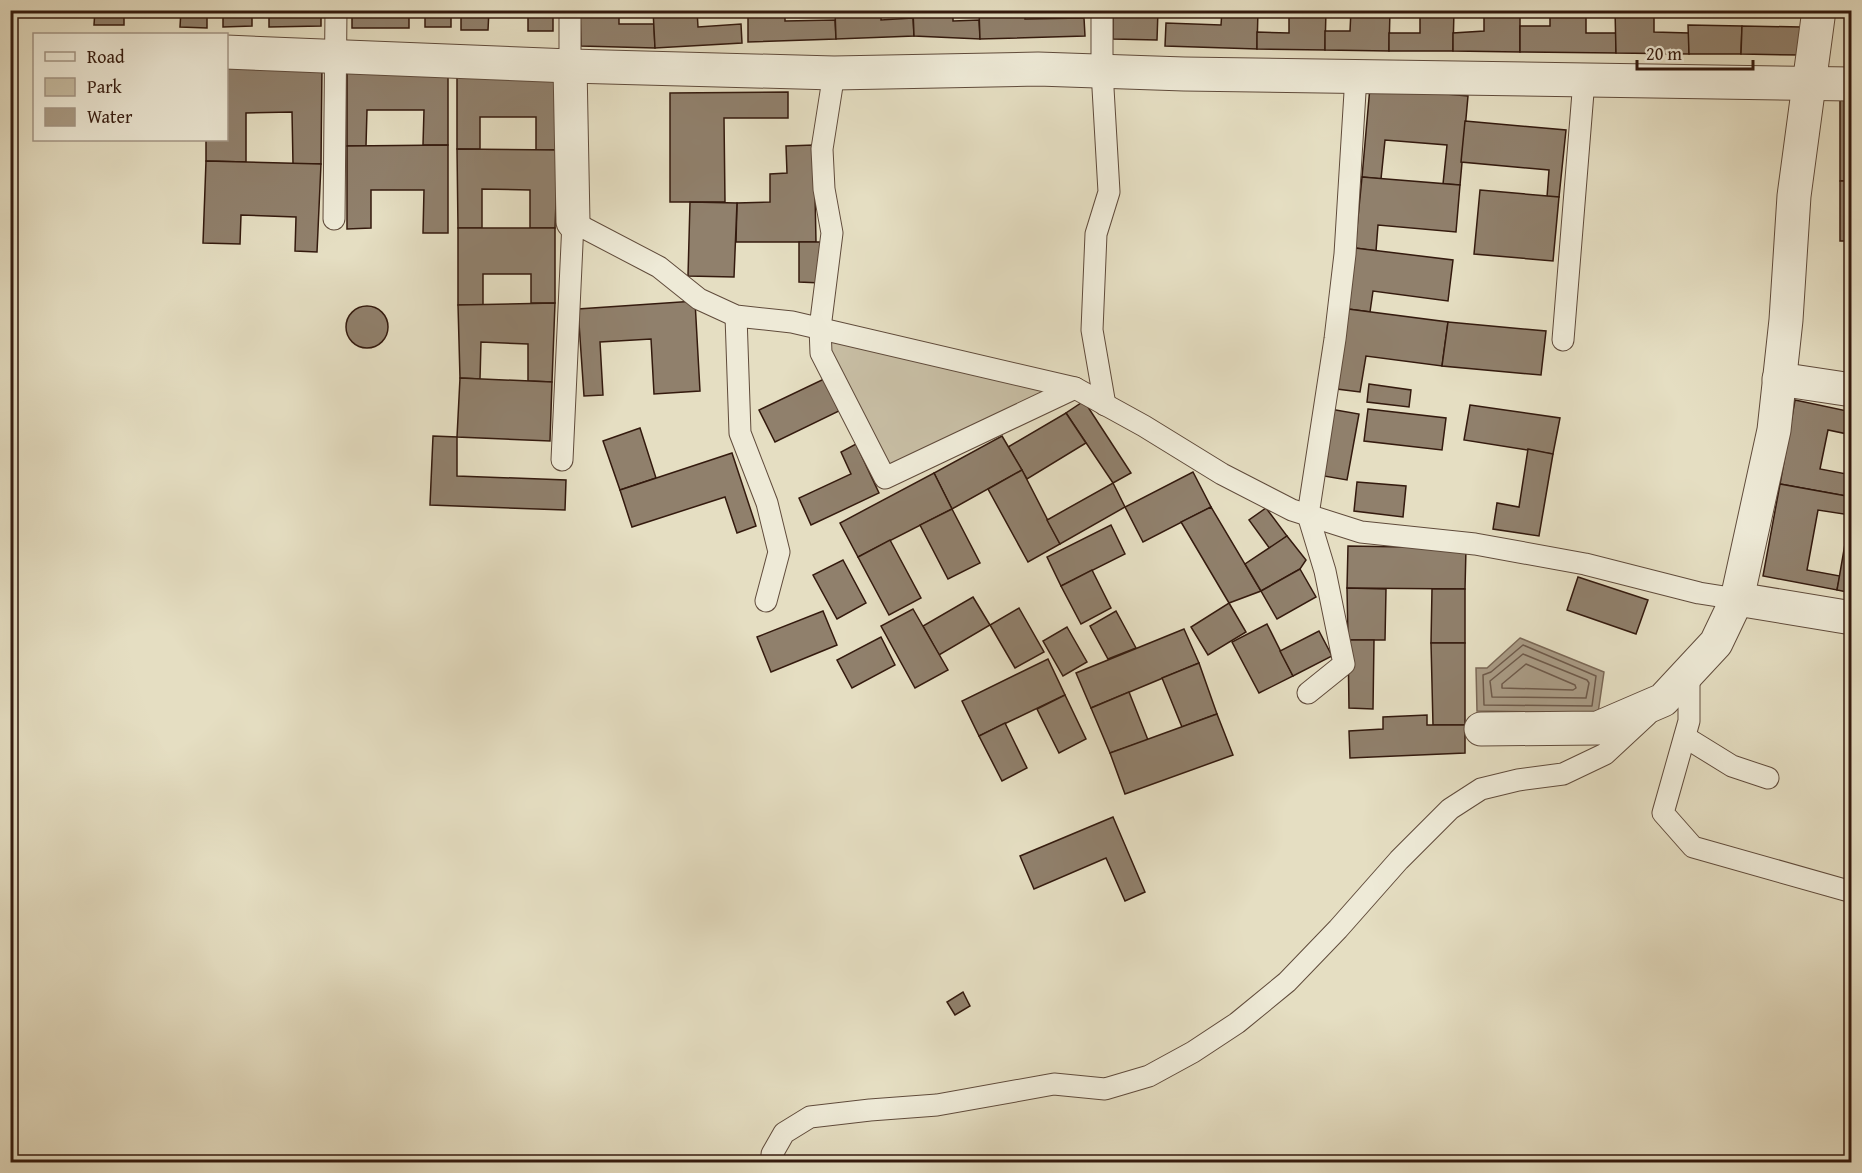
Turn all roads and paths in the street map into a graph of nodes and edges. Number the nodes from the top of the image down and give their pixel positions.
1 (336, 10) edge
2 (570, 10) edge
3 (1102, 10) edge
4 (1819, 10) edge
5 (228, 52) edge
6 (334, 57) junction
7 (570, 66) junction
8 (1101, 71) junction
9 (834, 73) junction
10 (1356, 76) junction
11 (1584, 80) junction
12 (1809, 83) junction
13 (1851, 84) edge
14 (334, 219) dead end
15 (573, 222) junction
16 (736, 316) junction
17 (820, 328) junction
18 (1563, 340) dead end
19 (1779, 379) junction
20 (1075, 388) junction
21 (1851, 390) edge
22 (1105, 405) junction
23 (562, 460) dead end
24 (1308, 515) junction
25 (1737, 598) junction
26 (766, 601) dead end
27 (1851, 618) edge
28 (1689, 672) junction
29 (1308, 693) dead end
30 (1663, 700) junction
31 (1481, 729) dead end
32 (1685, 737) junction
33 (1768, 778) dead end
34 (1851, 892) edge
35 (774, 1162) edge

1 - 6 lane
2 - 7 lane
3 - 8 lane
4 - 12 street
5 - 6 street
6 - 7 street
6 - 14 lane
7 - 9 street
7 - 15 street
8 - 9 street
8 - 10 street
8 - 22 lane
9 - 17 lane
10 - 11 street
10 - 24 lane
11 - 12 street
11 - 18 lane
12 - 13 street
12 - 19 street
15 - 16 lane
15 - 23 lane
16 - 17 lane
16 - 26 lane
17 - 20 lane
17 - 20 lane
19 - 21 street
19 - 25 street
20 - 22 lane
22 - 24 lane
24 - 25 lane
24 - 29 lane
25 - 27 street
25 - 28 street
28 - 30 street
28 - 32 lane
30 - 31 street
30 - 35 lane
32 - 33 lane
32 - 34 lane

